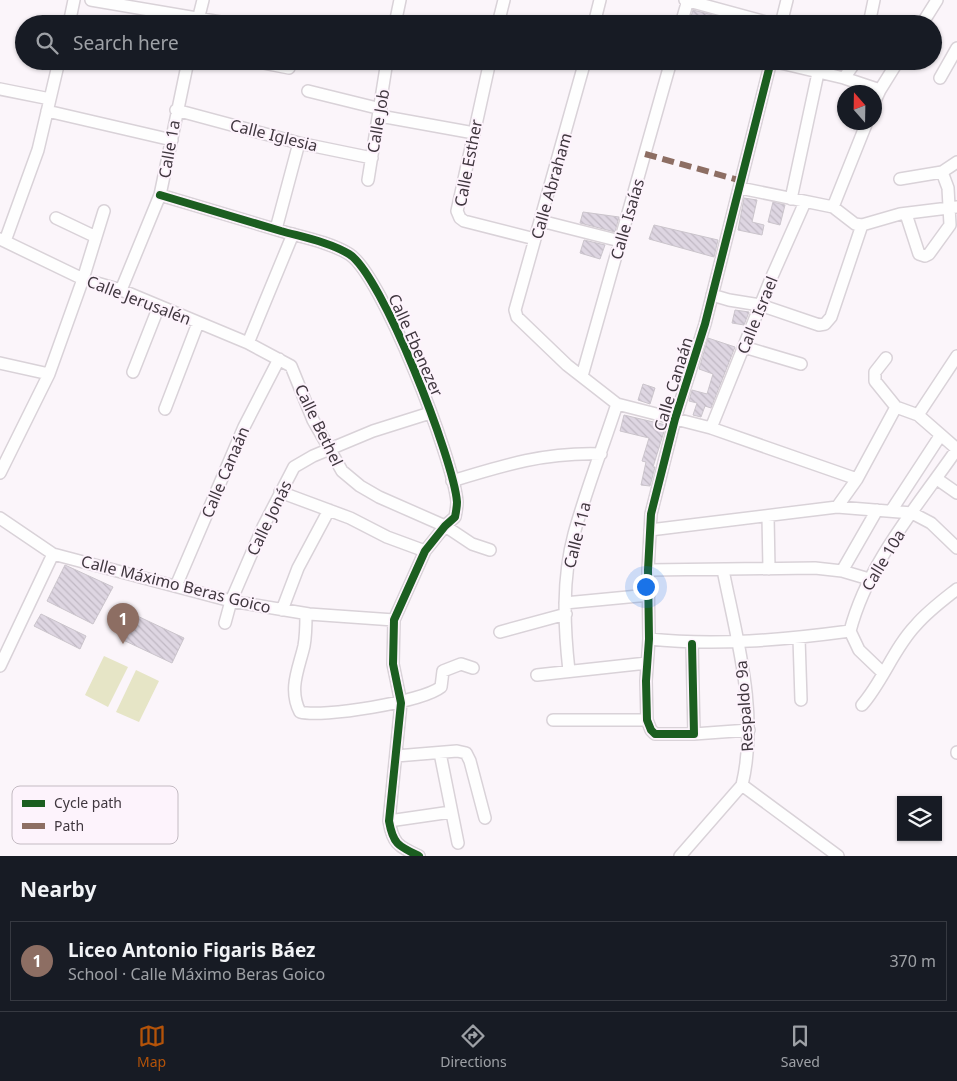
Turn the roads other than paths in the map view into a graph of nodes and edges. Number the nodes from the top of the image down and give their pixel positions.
1 (74, 0) edge
2 (91, 0) edge
3 (203, 0) edge
4 (400, 0) edge
5 (504, 0) edge
6 (600, 0) edge
7 (687, 0) edge
8 (787, 0) edge
9 (874, 0) edge
10 (937, 0) edge
11 (70, 15) edge
12 (167, 15) edge
13 (199, 15) edge
14 (397, 15) edge
15 (500, 15) edge
16 (596, 15) edge
17 (683, 15) edge
18 (740, 15) edge
19 (783, 15) edge
20 (871, 15) edge
21 (928, 15) edge
22 (957, 48) edge
23 (57, 70) edge
24 (184, 70) edge
25 (387, 70) edge
26 (488, 70) edge
27 (582, 70) edge
28 (668, 70) edge
29 (769, 70) edge
30 (806, 70) edge
31 (850, 70) edge
32 (892, 70) edge
33 (818, 73) junction
34 (844, 78) junction
35 (940, 78) dead end
36 (865, 85) edge
37 (882, 87) edge
38 (0, 89) edge
39 (308, 90) dead end
40 (50, 99) junction
41 (176, 110) junction
42 (48, 112) junction
43 (380, 113) junction
44 (864, 130) edge
45 (474, 133) junction
46 (172, 140) junction
47 (300, 143) junction
48 (372, 158) junction
49 (957, 162) edge
50 (942, 172) junction
51 (900, 179) dead end
52 (368, 180) dead end
53 (740, 188) junction
54 (160, 195) junction
55 (791, 199) junction
56 (805, 202) junction
57 (833, 207) junction
58 (954, 208) edge
59 (104, 211) dead end
60 (906, 214) junction
61 (56, 218) dead end
62 (541, 221) junction
63 (862, 225) junction
64 (276, 229) junction
65 (293, 234) junction
66 (96, 237) junction
67 (535, 239) junction
68 (3, 240) edge
69 (620, 241) junction
70 (83, 279) junction
71 (121, 290) junction
72 (712, 295) junction
73 (159, 306) junction
74 (760, 306) junction
75 (198, 322) junction
76 (248, 343) junction
77 (744, 347) junction
78 (957, 356) edge
79 (886, 358) dead end
80 (279, 359) junction
81 (0, 363) edge
82 (801, 364) dead end
83 (133, 372) dead end
84 (49, 374) junction
85 (582, 376) junction
86 (617, 404) junction
87 (896, 407) junction
88 (165, 409) dead end
89 (430, 413) junction
90 (918, 415) junction
91 (675, 419) junction
92 (711, 428) junction
93 (940, 436) junction
94 (329, 449) junction
95 (957, 449) edge
96 (601, 454) junction
97 (0, 473) edge
98 (857, 479) junction
99 (937, 479) junction
100 (452, 481) junction
101 (280, 492) junction
102 (957, 492) edge
103 (837, 507) junction
104 (329, 510) junction
105 (877, 510) junction
106 (891, 510) junction
107 (912, 512) junction
108 (768, 516) junction
109 (0, 518) edge
110 (445, 526) junction
111 (650, 530) junction
112 (957, 548) edge
113 (490, 550) dead end
114 (425, 551) junction
115 (53, 554) junction
116 (769, 569) junction
117 (648, 570) junction
118 (723, 570) junction
119 (842, 571) junction
120 (869, 579) junction
121 (176, 586) junction
122 (957, 589) edge
123 (648, 595) junction
124 (232, 601) junction
125 (565, 608) junction
126 (282, 610) junction
127 (306, 614) junction
128 (394, 620) junction
129 (225, 623) dead end
130 (850, 631) junction
131 (500, 632) dead end
132 (799, 638) junction
133 (650, 639) junction
134 (739, 642) junction
135 (692, 644) junction
136 (647, 662) junction
137 (0, 666) edge
138 (473, 668) dead end
139 (569, 671) junction
140 (883, 673) junction
141 (537, 675) dead end
142 (801, 700) dead end
143 (401, 703) junction
144 (862, 705) dead end
145 (553, 720) dead end
146 (647, 720) junction
147 (748, 730) junction
148 (694, 734) junction
149 (440, 753) junction
150 (396, 756) junction
151 (742, 785) junction
152 (452, 812) junction
153 (485, 818) dead end
154 (390, 821) junction
155 (458, 843) dead end
156 (419, 856) edge
157 (680, 856) edge
158 (838, 856) edge

1 - 11 street
2 - 12 street
3 - 13 street
4 - 14 street
5 - 15 street
6 - 16 street
7 - 17 street
7 - 18 street
8 - 19 street
9 - 20 street
10 - 21 street
22 - 35 street
23 - 40 street
24 - 41 street, Calle 1a
25 - 43 street, Calle Job
26 - 45 street, Calle Esther
27 - 62 street, Calle Abraham
28 - 69 street, Calle Isaías
29 - 53 street, Calle Canaán
30 - 33 street
31 - 34 street
32 - 37 street
33 - 34 street
33 - 55 street
34 - 36 street
38 - 40 street
39 - 43 street
40 - 42 street
41 - 46 street, Calle 1a
41 - 47 street, Calle Iglesia
42 - 46 street
42 - 68 street
43 - 45 street
43 - 48 street, Calle Job
44 - 57 street
45 - 67 street, Calle Esther
46 - 54 street, Calle 1a
47 - 48 street, Calle Iglesia
47 - 64 street
48 - 52 street, Calle Job
49 - 50 street
50 - 51 street
50 - 58 street
53 - 55 street
53 - 72 street, Calle Canaán
54 - 64 street, Calle Ebenezer
54 - 71 street, Calle 1a
55 - 56 street
56 - 57 street
56 - 74 street, Calle Israel
57 - 63 street
58 - 60 street
58 - 60 street
59 - 66 street
60 - 63 street
61 - 66 street
62 - 67 street, Calle Abraham
62 - 69 street
63 - 74 street
64 - 65 street, Calle Ebenezer
65 - 76 street
65 - 89 street, Calle Ebenezer
66 - 70 street
67 - 85 street, Calle Abraham
68 - 70 street, Calle Jerusalén
69 - 85 street, Calle Isaías
70 - 71 street, Calle Jerusalén
70 - 84 street
71 - 73 street, Calle Jerusalén
72 - 74 street
72 - 91 street, Calle Canaán
73 - 75 street, Calle Jerusalén
73 - 83 street
74 - 77 street, Calle Israel
75 - 76 street, Calle Jerusalén
75 - 88 street
76 - 80 street, Calle Jerusalén
77 - 82 street
77 - 92 street, Calle Israel
78 - 90 street
79 - 87 street
80 - 94 street, Calle Bethel
80 - 121 street, Calle Canaán
81 - 84 street
84 - 97 street
85 - 86 street
86 - 91 street
86 - 96 street, Calle 11a
87 - 90 street
87 - 98 street
89 - 94 street, Calle Jonás
89 - 100 street, Calle Ebenezer
90 - 93 street
91 - 92 street
91 - 111 street, Calle Canaán
92 - 98 street
93 - 95 street
93 - 106 street
94 - 101 street, Calle Jonás
94 - 110 street, Calle Bethel
95 - 99 street, Calle 10a
96 - 100 street
96 - 125 street, Calle 11a
98 - 103 street
99 - 102 street
99 - 107 street, Calle 10a
100 - 110 street, Calle Ebenezer
101 - 104 street
101 - 124 street, Calle Jonás
103 - 105 street
103 - 108 street
104 - 114 street
104 - 126 street
105 - 106 street
105 - 119 street
106 - 107 street
107 - 112 street
107 - 120 street, Calle 10a
108 - 111 street
108 - 116 street
109 - 115 street, Calle Máximo Beras Goico
110 - 113 street, Calle Bethel
110 - 114 street
111 - 117 street, Calle Canaán
114 - 128 street
115 - 121 street, Calle Máximo Beras Goico
115 - 137 street
116 - 118 street
116 - 119 street
117 - 118 street
117 - 123 street, Calle Canaán
118 - 134 street, Respaldo 9a
119 - 120 street
120 - 130 street, Calle 10a
121 - 124 street, Calle Máximo Beras Goico
122 - 140 street
123 - 125 street
123 - 133 street, Calle Canaán
124 - 126 street, Calle Máximo Beras Goico
124 - 129 street, Calle Jonás
125 - 131 street
125 - 139 street, Calle 11a
126 - 127 street, Calle Máximo Beras Goico
127 - 128 street, Calle Máximo Beras Goico
127 - 143 street
128 - 143 street
130 - 132 street
130 - 140 street
132 - 134 street
132 - 142 street
133 - 135 street
133 - 136 street, Calle Canaán
134 - 135 street
134 - 147 street, Respaldo 9a
135 - 148 street
136 - 139 street
136 - 146 street, Calle Canaán
138 - 143 street
139 - 141 street
140 - 144 street
143 - 150 street
145 - 146 street
146 - 148 street
147 - 148 street
147 - 151 street, Respaldo 9a
149 - 150 street
149 - 152 street
149 - 153 street
150 - 154 street
151 - 157 street
151 - 158 street
152 - 154 street
152 - 155 street
154 - 156 street

